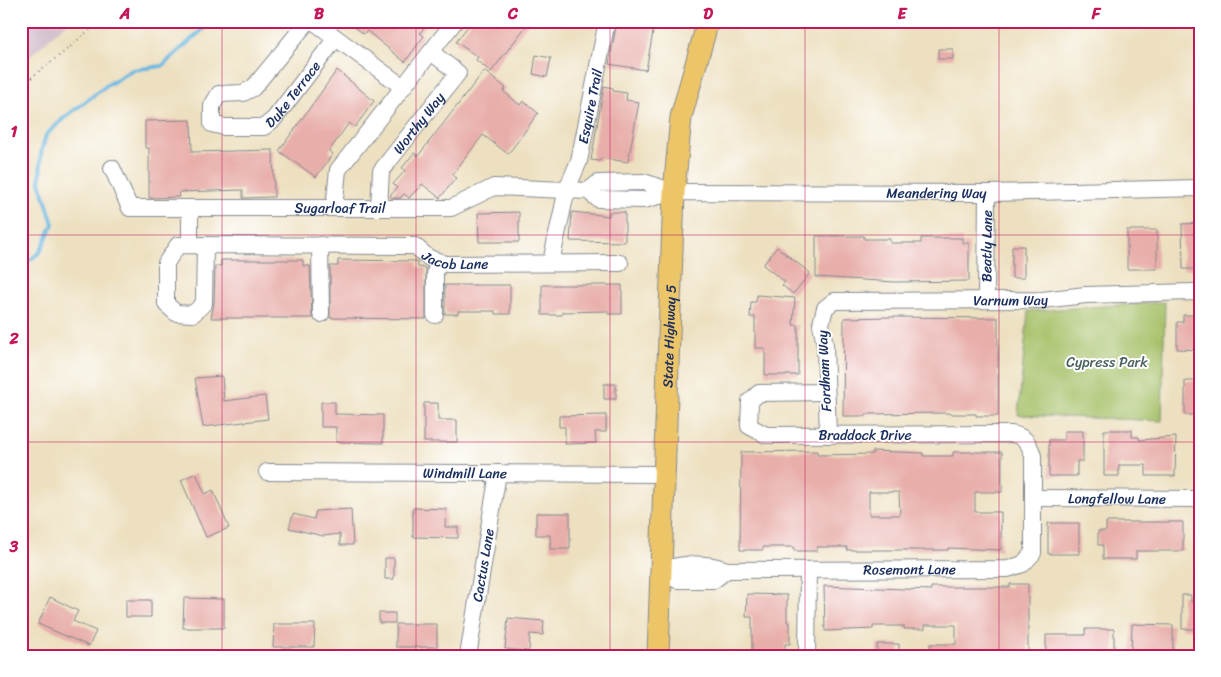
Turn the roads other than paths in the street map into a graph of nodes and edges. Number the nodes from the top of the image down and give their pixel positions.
1 (308, 21) edge
2 (313, 21) edge
3 (455, 21) edge
4 (607, 21) edge
5 (708, 21) edge
6 (336, 38) junction
7 (431, 52) junction
8 (403, 87) junction
9 (112, 168) dead end
10 (1200, 188) edge
11 (567, 189) junction
12 (674, 192) junction
13 (987, 193) junction
14 (190, 208) junction
15 (334, 208) junction
16 (379, 208) junction
17 (320, 245) junction
18 (438, 261) junction
19 (552, 262) junction
20 (620, 263) dead end
21 (1200, 294) edge
22 (986, 300) junction
23 (825, 308) joint
24 (321, 314) dead end
25 (436, 315) dead end
26 (826, 392) junction
27 (828, 435) junction
28 (267, 472) dead end
29 (498, 473) junction
30 (663, 474) junction
31 (1033, 498) junction
32 (1200, 499) edge
33 (808, 570) junction
34 (660, 571) junction
35 (468, 656) edge
36 (658, 656) edge
37 (807, 656) edge

1 - 6 street, Duke Terrace
2 - 6 street
3 - 7 street
4 - 11 street, Esquire Trail
5 - 12 main road, State Highway 5
6 - 8 street
7 - 8 street
7 - 16 street, Worthy Way
8 - 15 street
9 - 14 street, Sugarloaf Trail
10 - 13 street, Meandering Way
11 - 12 street, Sugarloaf Trail
11 - 16 street, Sugarloaf Trail
11 - 19 street, Esquire Trail
12 - 13 street, Meandering Way
12 - 30 main road, State Highway 5
13 - 22 street, Beatly Lane
14 - 15 street, Sugarloaf Trail
14 - 17 street, Jacob Lane
15 - 16 street, Sugarloaf Trail
17 - 18 street, Jacob Lane
17 - 24 street
18 - 19 street, Jacob Lane
18 - 25 street
19 - 20 street, Jacob Lane
21 - 22 street, Varnum Way
22 - 23 street, Varnum Way
23 - 26 street, Fordham Way
26 - 27 street, Fordham Way
26 - 27 street, Braddock Drive
27 - 31 street, Braddock Drive
28 - 29 street, Windmill Lane
29 - 30 street, Windmill Lane
29 - 35 street, Cactus Lane
30 - 34 main road, State Highway 5
31 - 32 street, Longfellow Lane
31 - 33 street, Rosemont Lane
33 - 34 street, Rosemont Lane
33 - 37 street
34 - 36 main road, State Highway 5

